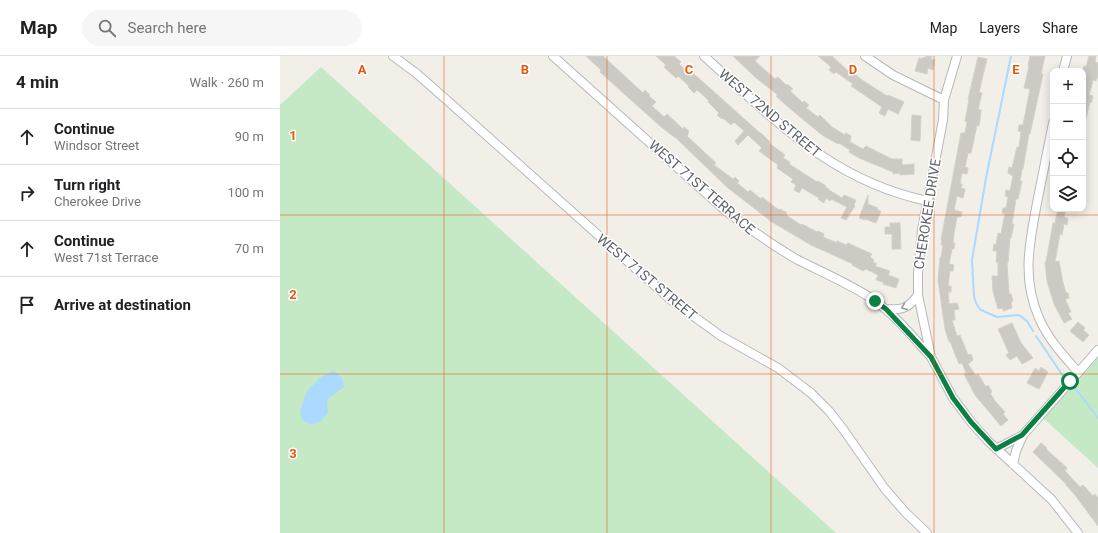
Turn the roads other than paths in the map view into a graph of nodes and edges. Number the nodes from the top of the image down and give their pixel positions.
1 (393, 56) edge
2 (553, 56) edge
3 (704, 56) edge
4 (865, 56) edge
5 (957, 56) edge
6 (1067, 56) edge
7 (1065, 68) edge
8 (944, 100) junction
9 (1050, 139) edge
10 (928, 201) junction
11 (918, 294) junction
12 (886, 309) junction
13 (1098, 350) edge
14 (931, 357) junction
15 (1078, 372) junction
16 (1022, 435) junction
17 (996, 449) junction
18 (1013, 464) junction
19 (927, 533) edge
20 (1078, 533) edge

1 - 19 street, WEST 71ST STREET
2 - 12 street, WEST 71ST TERRACE
3 - 10 street, WEST 72ND STREET
4 - 8 street
5 - 8 street, CHEROKEE DRIVE
6 - 7 street
8 - 10 street, CHEROKEE DRIVE
9 - 15 street
10 - 11 street, CHEROKEE DRIVE
11 -> 12 street
11 - 14 street, CHEROKEE DRIVE
12 - 14 street, WEST 71ST TERRACE
13 - 15 street
14 - 17 street, CHEROKEE DRIVE
15 - 16 street
16 - 17 street
16 - 18 street
17 - 18 street, CHEROKEE DRIVE
18 - 20 street, CHEROKEE DRIVE

